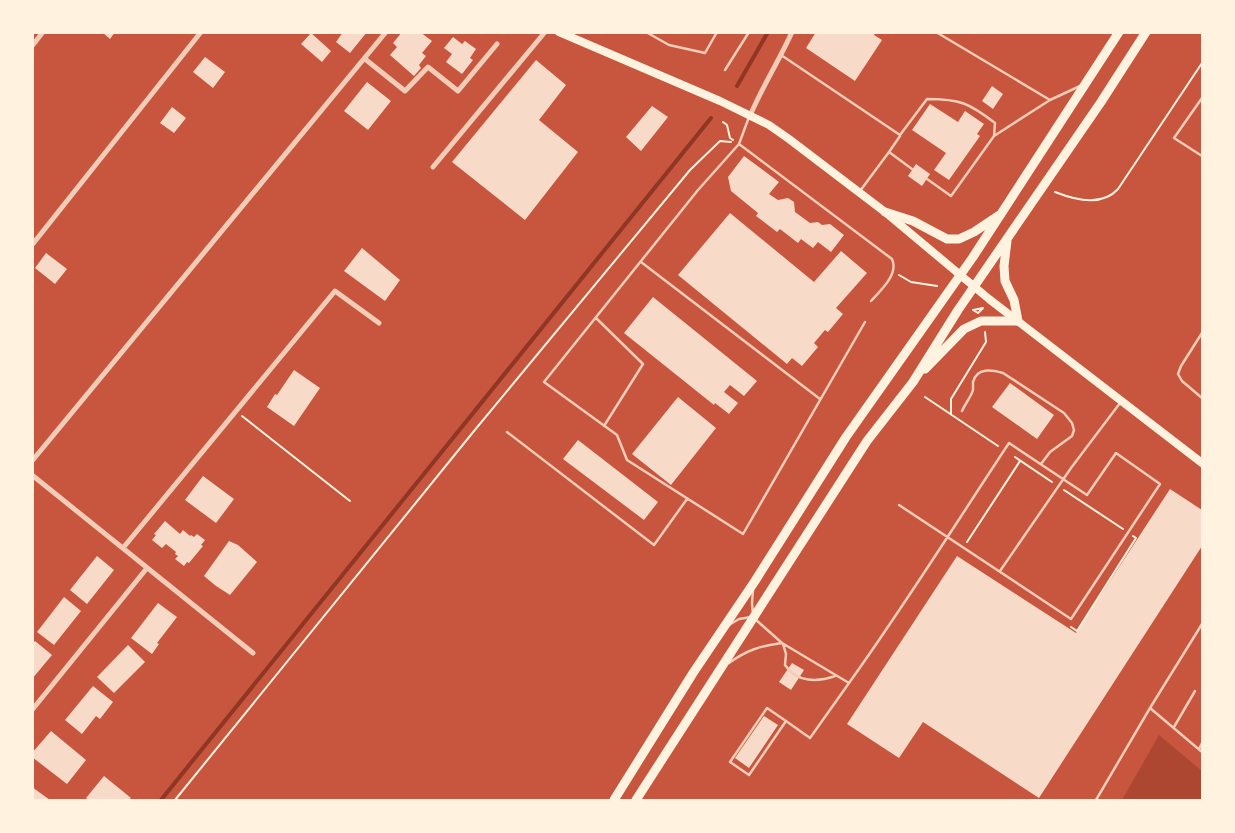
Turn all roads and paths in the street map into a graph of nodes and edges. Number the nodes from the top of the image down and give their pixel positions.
1 (43, 32) edge
2 (201, 32) edge
3 (386, 32) edge
4 (544, 32) edge
5 (560, 32) edge
6 (646, 32) edge
7 (717, 32) edge
8 (748, 32) edge
9 (792, 32) edge
10 (936, 32) edge
11 (1119, 32) edge
12 (1146, 32) edge
13 (497, 44) dead end
14 (32, 46) edge
15 (781, 55) junction
16 (365, 59) junction
17 (1202, 63) edge
18 (725, 70) dead end
19 (1086, 83) junction
20 (1202, 98) edge
21 (1050, 100) junction
22 (750, 116) junction
23 (723, 122) dead end
24 (900, 135) junction
25 (994, 136) junction
26 (740, 144) junction
27 (889, 152) junction
28 (1202, 156) edge
29 (433, 167) dead end
30 (912, 169) dead end
31 (926, 179) dead end
32 (860, 192) junction
33 (1055, 192) dead end
34 (885, 212) junction
35 (1003, 212) junction
36 (1008, 239) junction
37 (32, 245) edge
38 (641, 262) junction
39 (893, 272) junction
40 (960, 276) junction
41 (937, 286) dead end
42 (975, 287) junction
43 (871, 301) dead end
44 (596, 318) junction
45 (1018, 321) junction
46 (864, 322) dead end
47 (379, 323) dead end
48 (983, 327) dead end
49 (1202, 334) edge
50 (913, 382) junction
51 (925, 398) dead end
52 (1202, 398) edge
53 (820, 400) junction
54 (1121, 402) junction
55 (236, 411) junction
56 (962, 411) dead end
57 (951, 414) junction
58 (604, 426) junction
59 (507, 432) dead end
60 (1004, 450) junction
61 (32, 460) edge
62 (1020, 461) junction
63 (1202, 462) edge
64 (1041, 464) junction
65 (35, 477) edge
66 (1063, 479) junction
67 (32, 485) edge
68 (1058, 486) junction
69 (688, 499) junction
70 (350, 501) dead end
71 (899, 505) dead end
72 (1128, 533) junction
73 (947, 536) junction
74 (963, 547) junction
75 (123, 548) junction
76 (147, 568) junction
77 (1000, 572) junction
78 (755, 581) junction
79 (753, 617) junction
80 (1202, 624) edge
81 (1069, 625) dead end
82 (722, 629) junction
83 (782, 643) junction
84 (253, 653) dead end
85 (715, 676) junction
86 (836, 676) junction
87 (849, 683) junction
88 (1195, 691) dead end
89 (1150, 708) junction
90 (32, 710) edge
91 (786, 721) junction
92 (1174, 728) junction
93 (1202, 743) edge
94 (1199, 749) junction
95 (1202, 752) edge
96 (175, 800) edge
97 (614, 800) edge
98 (636, 800) edge
99 (1096, 800) edge

1 - 14 street
2 - 37 street
3 - 16 street
4 - 29 street
5 - 22 main road
6 - 7 lane
8 - 18 lane
9 - 15 street
10 - 21 lane
11 - 19 main road
12 - 36 main road
13 - 16 street
15 - 22 street
15 - 24 lane
16 - 61 street
17 - 33 path
19 - 21 lane
19 - 35 main road
20 - 28 lane
21 - 25 lane
22 - 26 lane
22 - 32 main road
23 - 26 path
24 - 25 lane
24 - 27 lane
25 - 31 lane
26 - 38 lane
26 - 39 lane
26 - 96 path
27 - 30 lane
27 - 32 lane
32 - 34 main road
34 - 35 main road
34 - 40 main road
35 - 40 main road
36 - 42 main road
36 - 45 main road
38 - 44 lane
38 - 53 lane
39 - 41 path
39 - 43 lane
40 - 42 main road
40 - 78 main road
42 - 45 main road
42 - 50 main road
44 - 58 lane
44 - 58 lane
45 - 50 main road
45 - 54 main road
46 - 53 lane
47 - 55 street
48 - 57 path
49 - 52 lane
50 - 79 main road
51 - 57 path
53 - 69 lane
54 - 63 main road
54 - 66 lane
55 - 70 path
55 - 75 street
56 - 64 lane
57 - 60 path
58 - 69 lane
59 - 69 lane
60 - 62 path
60 - 64 lane
60 - 73 lane
62 - 68 path
62 - 74 path
64 - 66 lane
65 - 67 street
65 - 75 street
66 - 68 lane
66 - 72 lane
68 - 72 path
68 - 77 lane
71 - 73 lane
72 - 77 lane
72 - 81 path
73 - 74 lane
73 - 87 lane
74 - 77 lane
75 - 76 street
76 - 84 street
76 - 90 street
78 - 79 lane
78 - 82 main road
79 - 82 lane
79 - 83 lane
79 - 85 main road
80 - 89 lane
82 - 97 main road
83 - 85 lane
83 - 86 lane
83 - 86 lane
85 - 98 main road
86 - 87 lane
87 - 91 lane
88 - 92 lane
89 - 92 lane
89 - 99 lane
91 - 91 lane
92 - 94 lane
93 - 94 lane
94 - 95 lane

